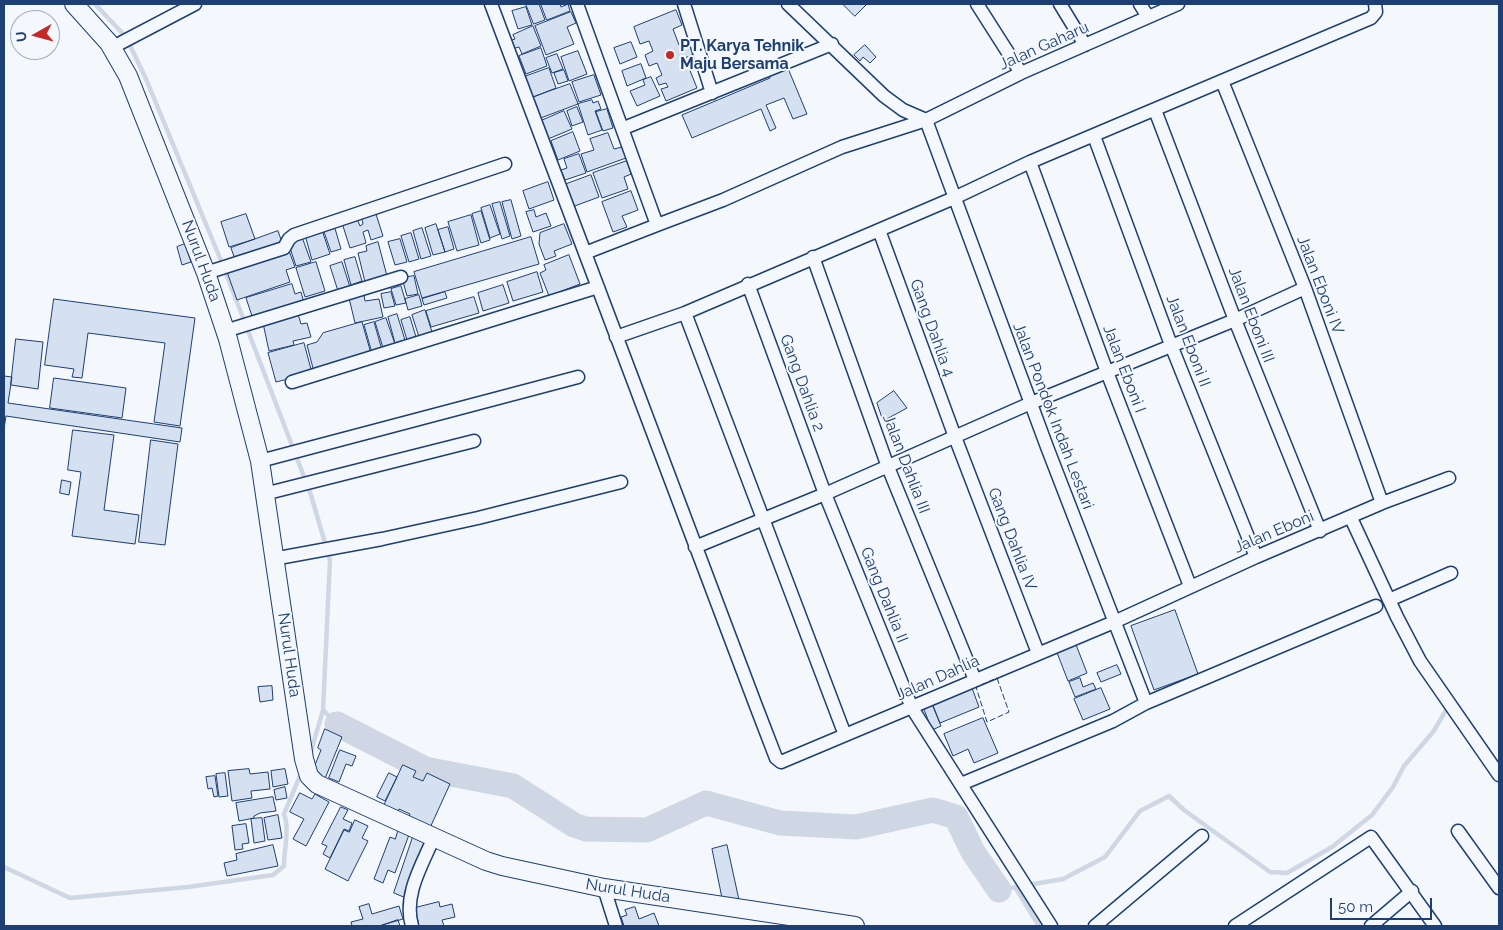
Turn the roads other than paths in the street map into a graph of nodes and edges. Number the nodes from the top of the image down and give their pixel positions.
1 (74, 4) edge
2 (195, 4) edge
3 (490, 4) edge
4 (577, 4) edge
5 (684, 4) edge
6 (788, 4) edge
7 (977, 4) edge
8 (1060, 4) edge
9 (1140, 4) edge
10 (1178, 4) edge
11 (1375, 4) edge
12 (1148, 17) junction
13 (832, 44) junction
14 (1086, 44) junction
15 (116, 45) junction
16 (1021, 73) junction
17 (1222, 80) junction
18 (712, 93) junction
19 (1155, 110) junction
20 (926, 120) junction
21 (624, 128) junction
22 (1094, 136) junction
23 (1030, 162) junction
24 (505, 164) dead end
25 (954, 198) junction
26 (657, 225) junction
27 (879, 230) junction
28 (585, 253) junction
29 (813, 257) junction
30 (210, 271) junction
31 (401, 277) dead end
32 (748, 284) junction
33 (598, 287) junction
34 (1305, 288) junction
35 (684, 313) junction
36 (1235, 320) junction
37 (228, 330) junction
38 (616, 337) junction
39 (1171, 345) junction
40 (1107, 372) junction
41 (578, 377) dead end
42 (292, 382) dead end
43 (1031, 403) junction
44 (955, 437) junction
45 (474, 441) dead end
46 (260, 461) junction
47 (888, 466) junction
48 (1448, 478) dead end
49 (621, 482) dead end
50 (264, 494) junction
51 (825, 494) junction
52 (1382, 503) junction
53 (763, 518) junction
54 (1351, 518) junction
55 (1320, 531) junction
56 (695, 547) junction
57 (1256, 557) junction
58 (273, 559) junction
59 (1451, 573) dead end
60 (1190, 586) junction
61 (1389, 600) junction
62 (1376, 606) dead end
63 (1114, 622) junction
64 (1038, 653) junction
65 (975, 680) junction
66 (1146, 703) junction
67 (912, 708) junction
68 (845, 735) junction
69 (1499, 775) edge
70 (961, 784) junction
71 (1458, 831) dead end
72 (1202, 836) dead end
73 (434, 837) junction
74 (604, 888) junction
75 (1499, 888) edge
76 (1412, 891) junction
77 (412, 926) edge
78 (616, 926) edge
79 (855, 926) edge
80 (1051, 926) edge
81 (1095, 926) edge
82 (1235, 926) edge
83 (1371, 926) edge
84 (1435, 926) edge

1 - 15 street, Nurul Huda
2 - 15 street
3 - 28 street
4 - 21 street
5 - 18 street
6 - 13 street
7 - 16 street
8 - 14 street
9 - 12 street
10 - 12 street, Jalan Gaharu
11 - 17 street
12 - 14 street, Jalan Gaharu
13 - 18 street
13 - 20 street
14 - 16 street, Jalan Gaharu
15 - 30 street, Nurul Huda
16 - 20 street, Jalan Gaharu
17 - 19 street
17 - 34 street, Jalan Eboni IV
18 - 21 street
19 - 22 street
19 - 36 street, Jalan Eboni III
20 - 25 street, Jalan Pondok Indah Lestari
20 - 26 street, Jalan Gaharu
21 - 26 street
22 - 23 street
22 - 39 street, Jalan Eboni II
23 - 25 street
23 - 40 street, Jalan Eboni I
24 - 30 street
25 - 27 street
25 - 43 street, Jalan Pondok Indah Lestari
26 - 28 street, Jalan Gaharu
27 - 29 street
27 - 44 street, Gang Dahlia 4
28 - 33 street
29 - 32 street
29 - 47 street, Jalan Dahlia III
30 - 37 street, Nurul Huda
31 - 37 street
32 - 35 street
32 - 51 street, Gang Dahlia 2
33 - 38 street
33 - 42 street
34 - 36 street
34 - 52 street, Jalan Eboni IV
35 - 38 street
35 - 53 street
36 - 39 street
36 - 55 street, Jalan Eboni III
37 - 46 street, Nurul Huda
38 - 56 street
39 - 40 street
39 - 57 street, Jalan Eboni II
40 - 43 street
40 - 60 street, Jalan Eboni I
41 - 46 street
43 - 44 street
43 - 63 street, Jalan Pondok Indah Lestari
44 - 47 street
44 - 64 street, Gang Dahlia IV
45 - 50 street
46 - 50 street, Nurul Huda
47 - 51 street
47 - 65 street, Jalan Dahlia III
48 - 52 street, Jalan Eboni
49 - 58 street
50 - 58 street, Nurul Huda
51 - 53 street
51 - 67 street, Gang Dahlia II
52 - 54 street, Jalan Eboni
53 - 56 street
53 - 68 street
54 - 55 street, Jalan Eboni
54 - 61 street
55 - 57 street, Jalan Eboni
56 - 68 street, Jalan Dahlia
57 - 60 street, Jalan Eboni
58 - 73 street, Nurul Huda
59 - 61 street
60 - 63 street, Jalan Eboni
61 - 69 street
62 - 66 street
63 - 64 street, Jalan Dahlia
63 - 66 street, Jalan Pondok Indah Lestari
64 - 65 street, Jalan Dahlia
65 - 67 street, Jalan Dahlia
66 - 70 street
67 - 68 street, Jalan Dahlia
67 - 70 street, Gang Dahlia II
70 - 80 street, Gang Dahlia II
71 - 75 street
72 - 81 street
73 - 74 street, Nurul Huda
73 - 77 street
74 - 78 street
74 - 79 street, Nurul Huda
76 - 82 street
76 - 83 street
76 - 84 street

